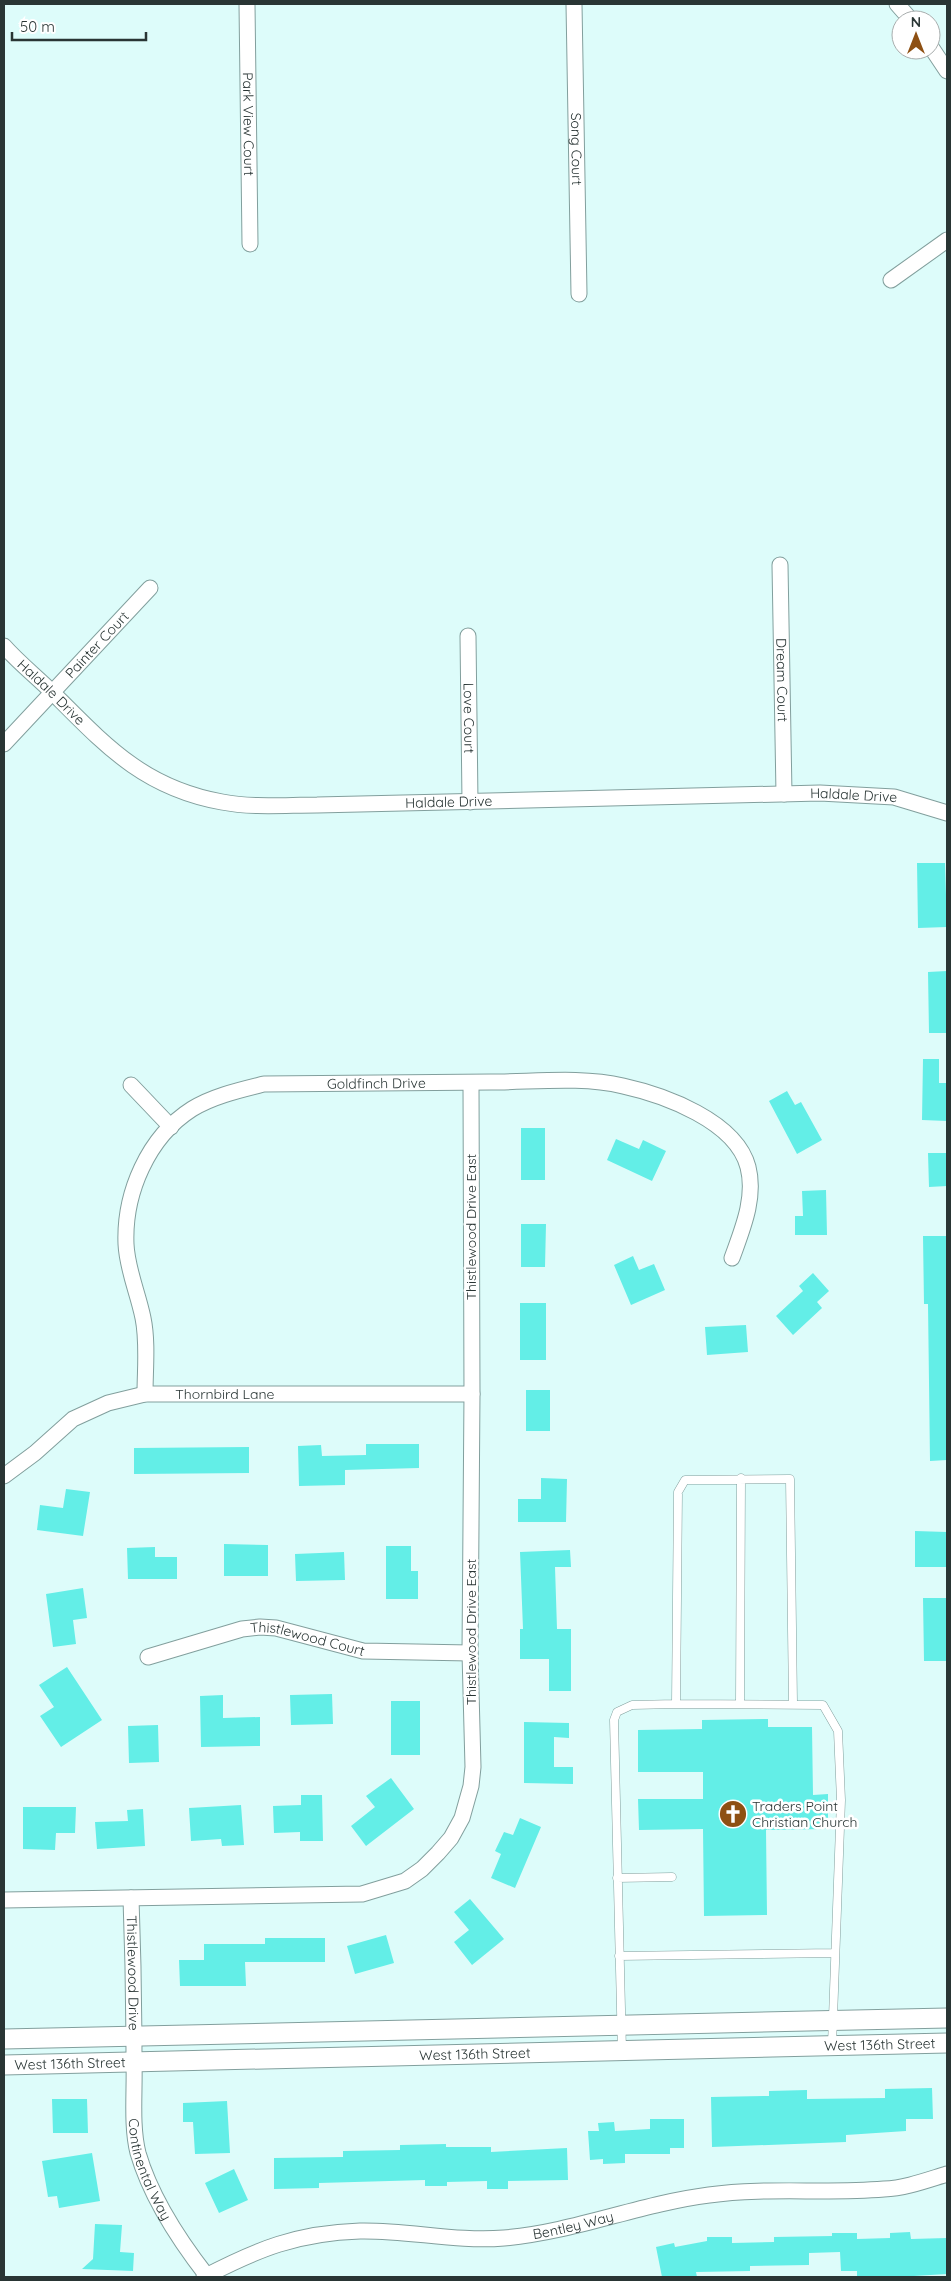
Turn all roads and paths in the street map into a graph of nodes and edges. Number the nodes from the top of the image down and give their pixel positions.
1 (247, 4) edge
2 (574, 4) edge
3 (940, 60) edge
4 (947, 71) edge
5 (947, 240) edge
6 (250, 244) dead end
7 (890, 280) dead end
8 (578, 294) dead end
9 (780, 565) dead end
10 (150, 588) dead end
11 (468, 636) dead end
12 (4, 646) edge
13 (52, 692) junction
14 (4, 744) edge
15 (784, 794) junction
16 (470, 802) junction
17 (947, 813) edge
18 (471, 1083) junction
19 (132, 1085) dead end
20 (171, 1127) junction
21 (732, 1258) dead end
22 (144, 1394) junction
23 (472, 1394) junction
24 (4, 1476) edge
25 (741, 1478) junction
26 (470, 1653) junction
27 (148, 1657) dead end
28 (793, 1703) junction
29 (676, 1704) junction
30 (740, 1704) junction
31 (672, 1877) dead end
32 (617, 1878) junction
33 (131, 1898) junction
34 (4, 1900) edge
35 (834, 1953) junction
36 (619, 1956) junction
37 (947, 2018) edge
38 (832, 2020) junction
39 (620, 2025) junction
40 (4, 2039) edge
41 (947, 2043) edge
42 (832, 2045) junction
43 (134, 2049) junction
44 (622, 2051) junction
45 (4, 2065) edge
46 (947, 2174) edge
47 (206, 2277) edge

1 - 6 street, Park View Court
2 - 8 street, Song Court
3 - 4 street
5 - 7 street
9 - 15 street, Dream Court
10 - 13 street, Painter Court
11 - 16 street, Love Court
12 - 13 street, Haldale Drive
13 - 14 street, Painter Court
13 - 16 street, Haldale Drive
15 - 16 street, Haldale Drive
15 - 17 street, Haldale Drive
18 - 20 street, Goldfinch Drive
18 - 21 street, Goldfinch Drive
18 - 23 street, Thistlewood Drive East
19 - 20 street
20 - 22 street, Goldfinch Drive
22 - 23 street, Thornbird Lane
22 - 24 street, Thornbird Lane
23 - 26 street, Thistlewood Drive East
25 - 28 lane
25 - 29 lane
25 - 30 lane
26 - 27 street, Thistlewood Court
26 - 33 street, Thistlewood Drive East
28 - 30 lane
28 - 35 lane
29 - 30 lane
29 - 32 lane
31 - 32 lane
32 - 36 lane
33 - 34 street, Thistlewood Drive East
33 - 43 street, Thistlewood Drive
35 - 36 lane
35 - 38 lane
36 - 39 lane
37 - 38 street, West 136th Street
38 - 39 street, West 136th Street
38 - 42 lane
39 - 43 street, West 136th Street
39 - 44 lane
40 - 43 street, West 136th Street
41 - 42 street, West 136th Street
42 - 44 street, West 136th Street
43 - 44 street, West 136th Street
43 - 45 street, West 136th Street
43 - 47 street, Continental Way
46 - 47 street, Bentley Way

